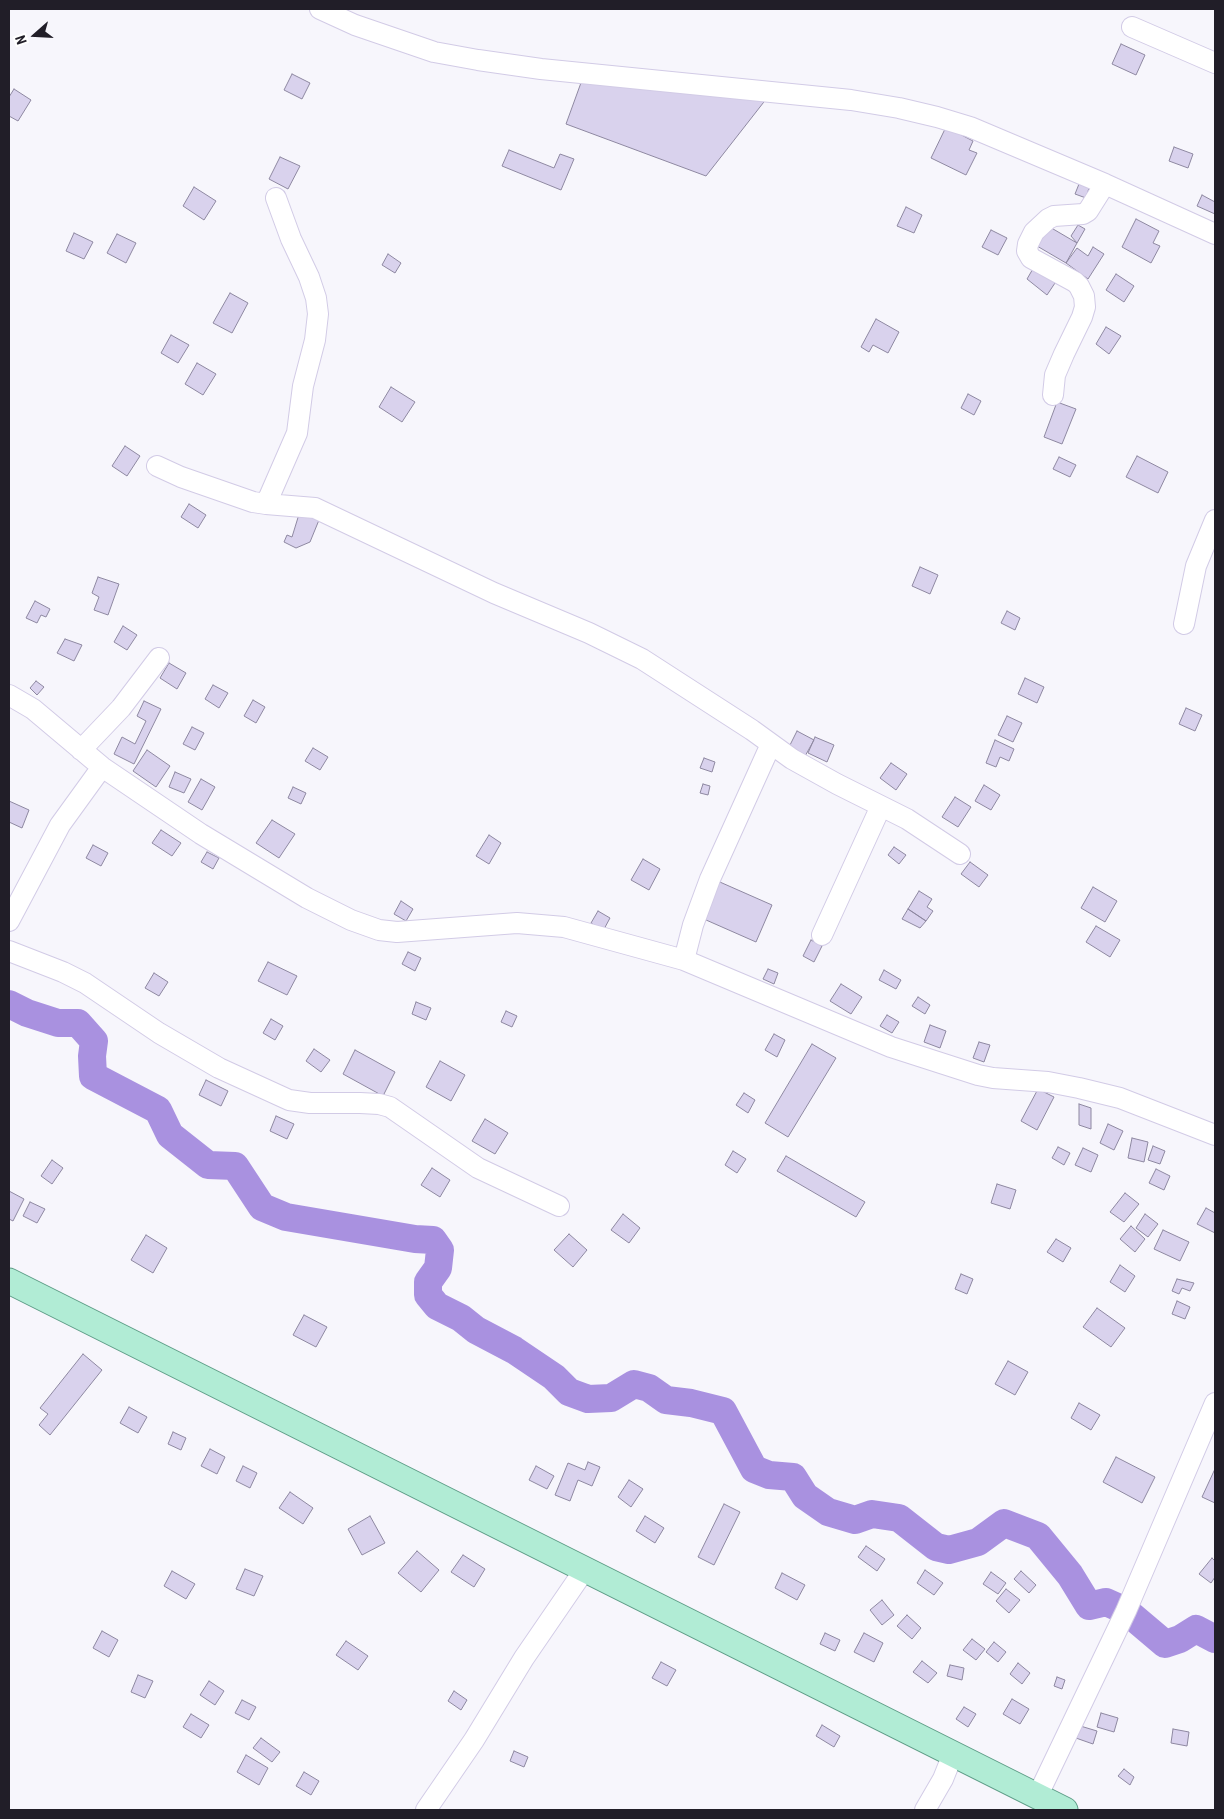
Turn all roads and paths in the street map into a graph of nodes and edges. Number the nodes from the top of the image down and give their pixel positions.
1 (320, 9) edge
2 (1132, 27) dead end
3 (1215, 64) edge
4 (1105, 184) junction
5 (276, 198) dead end
6 (1215, 234) edge
7 (1053, 395) dead end
8 (157, 466) dead end
9 (266, 504) junction
10 (1215, 520) edge
11 (1184, 624) dead end
12 (159, 658) dead end
13 (9, 695) edge
14 (771, 744) junction
15 (81, 750) junction
16 (102, 767) junction
17 (880, 806) junction
18 (960, 854) dead end
19 (9, 922) edge
20 (822, 936) dead end
21 (9, 951) edge
22 (684, 960) junction
23 (1215, 1135) edge
24 (559, 1206) dead end
25 (9, 1281) edge
26 (1215, 1403) edge
27 (585, 1569) junction
28 (953, 1754) junction
29 (1037, 1797) junction
30 (426, 1810) edge
31 (925, 1810) edge
32 (1065, 1810) edge

1 - 4 street
2 - 3 street
4 - 6 street
4 - 7 street
5 - 9 street
8 - 9 street
9 - 14 street
10 - 11 street
12 - 15 street
13 - 15 street
14 - 17 street
14 - 22 street
15 - 16 street
16 - 19 street
16 - 22 street
17 - 18 street
17 - 20 street
21 - 24 street
22 - 23 street
25 - 27 main road
26 - 29 street
27 - 28 main road
27 - 30 street
28 - 29 main road
28 - 31 street
29 - 32 main road

